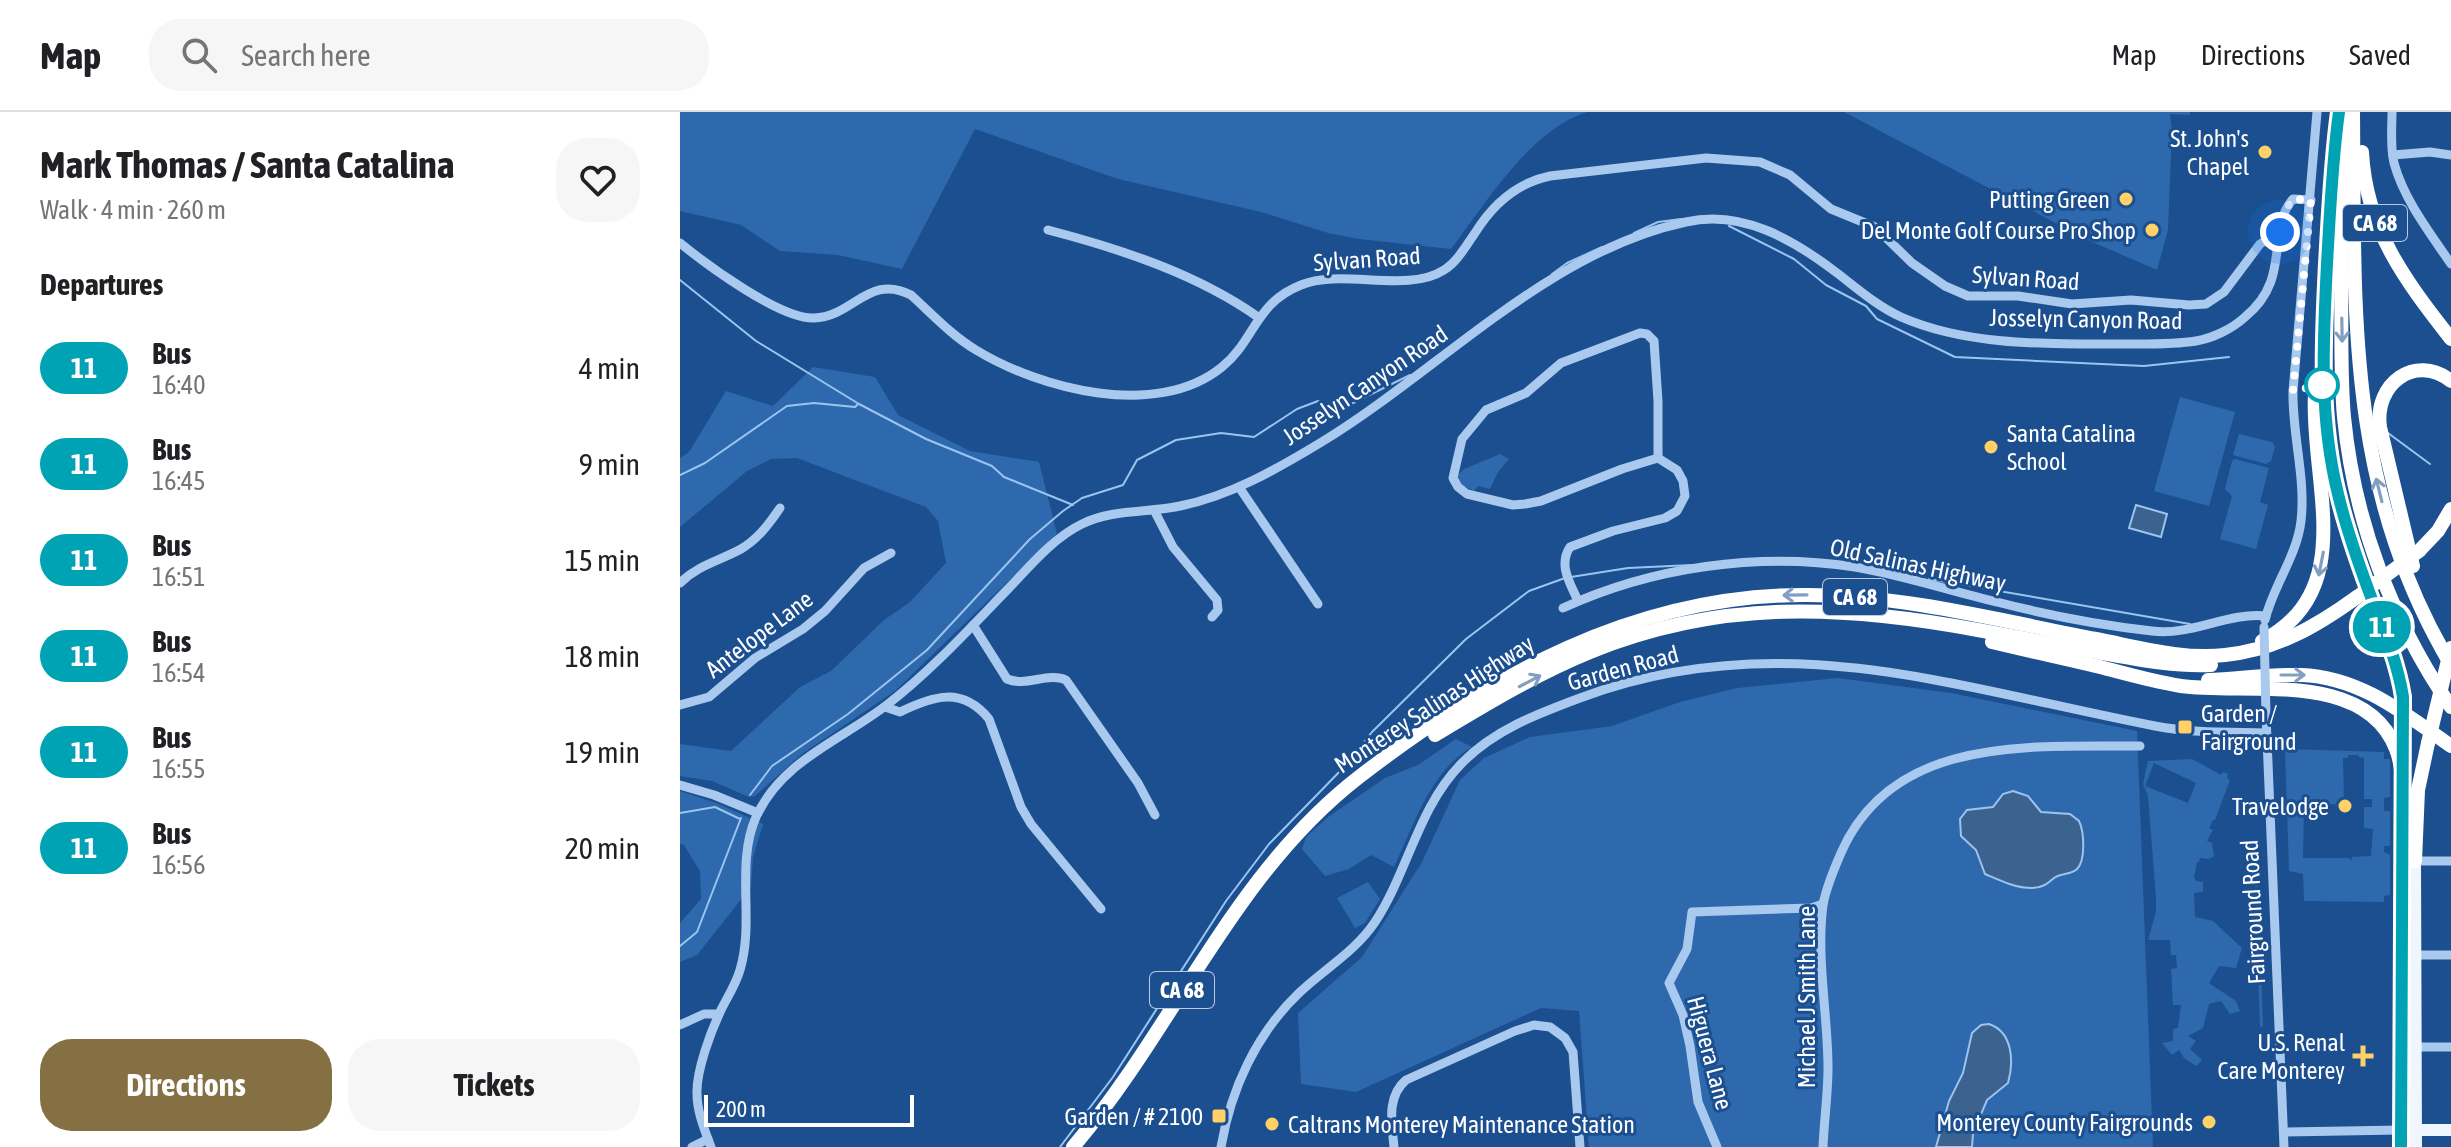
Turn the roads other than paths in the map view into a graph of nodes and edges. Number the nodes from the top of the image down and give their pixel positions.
1 (2317, 112) edge
2 (2340, 112) edge
3 (2353, 112) edge
4 (2359, 112) edge
5 (2392, 112) edge
6 (2393, 155) junction
7 (2451, 155) edge
8 (2311, 200) junction
9 (1048, 230) dead end
10 (2280, 232) junction
11 (680, 243) edge
12 (2451, 264) edge
13 (1258, 317) junction
14 (2451, 342) edge
15 (2323, 347) junction
16 (2451, 381) edge
17 (1658, 458) junction
18 (1239, 487) junction
19 (780, 508) dead end
20 (2451, 509) edge
21 (1154, 510) junction
22 (2451, 523) edge
23 (891, 553) dead end
24 (2420, 555) junction
25 (680, 583) edge
26 (2359, 600) junction
27 (1578, 601) junction
28 (1318, 604) dead end
29 (1563, 608) dead end
30 (1883, 615) junction
31 (2266, 616) junction
32 (1212, 617) dead end
33 (973, 625) junction
34 (2445, 645) edge
35 (2176, 653) junction
36 (2451, 665) edge
37 (2104, 668) junction
38 (680, 705) edge
39 (885, 707) junction
40 (2451, 707) edge
41 (2265, 733) junction
42 (2140, 746) dead end
43 (2451, 746) edge
44 (680, 785) edge
45 (2404, 796) junction
46 (758, 813) junction
47 (1155, 815) dead end
48 (1297, 837) junction
49 (2409, 861) junction
50 (2451, 861) edge
51 (1823, 904) junction
52 (1101, 909) dead end
53 (2401, 955) junction
54 (2415, 955) junction
55 (2451, 955) edge
56 (719, 1014) junction
57 (680, 1025) edge
58 (2402, 1047) junction
59 (2415, 1047) junction
60 (2451, 1047) edge
61 (2401, 1130) junction
62 (2415, 1130) junction
63 (2451, 1130) edge
64 (2284, 1132) junction
65 (710, 1143) edge
66 (692, 1147) edge
67 (1073, 1147) edge
68 (1221, 1147) edge
69 (1394, 1147) edge
70 (1580, 1147) edge
71 (1717, 1147) edge
72 (1823, 1147) edge
73 (2284, 1147) edge
74 (2401, 1147) edge
75 (2416, 1147) edge

1 - 8 street, Fairground Road
2 - 15 highway, CA 68
2 -> 40 highway
34 -> 3 highway
4 - 14 highway, CA 68
5 - 6 street
6 - 7 street
6 - 12 street
8 - 10 street, Josselyn Canyon Road
8 - 31 street, Fairground Road
9 - 13 street
10 - 13 street, Sylvan Road
10 - 18 street, Josselyn Canyon Road
11 - 13 street, Sylvan Road
15 -> 35 highway, CA 68
15 - 45 highway, bridge
16 - 34 highway
17 - 17 street
17 - 27 street
18 - 21 street, Josselyn Canyon Road
18 - 28 street
19 - 25 street
20 - 24 highway
21 - 32 street
21 - 33 street, Josselyn Canyon Road
22 - 24 highway, CA 68
23 - 38 street, Antelope Lane
24 - 26 highway, CA 68
26 - 30 highway, CA 68
26 - 35 highway
27 - 29 street, Old Salinas Highway
27 - 31 street, Old Salinas Highway
30 - 37 highway
48 -> 30 highway, Monterey Salinas Highway / CA 68
31 - 41 street, Fairground Road, bridge
33 - 39 street, Josselyn Canyon Road
33 - 47 street
34 - 36 highway
34 - 49 highway, bridge
35 -> 48 highway, Monterey Salinas Highway / CA 68
37 -> 43 highway
37 - 45 highway
39 - 46 street, Josselyn Canyon Road
39 - 52 street
41 - 64 street, Fairground Road
41 - 68 street, Garden Road
42 - 51 street, Michael J Smith Lane
44 - 46 street
45 - 49 highway
46 - 56 street, Josselyn Canyon Road
48 - 67 highway, Monterey Salinas Highway / CA 68
49 - 50 street
49 - 53 main road
49 - 54 main road
51 - 71 street, Higuera Lane
51 - 72 street, Michael J Smith Lane
53 - 54 street
53 - 58 main road
54 - 55 street
54 - 59 main road
56 - 57 street
56 - 65 street, Josselyn Canyon Road
58 - 59 street
58 - 61 main road
59 - 60 street
59 - 62 main road
61 - 62 main road
61 - 64 street
61 - 74 main road
62 - 63 main road
62 - 75 main road
64 - 73 street, Fairground Road
65 - 66 street
69 - 70 street

